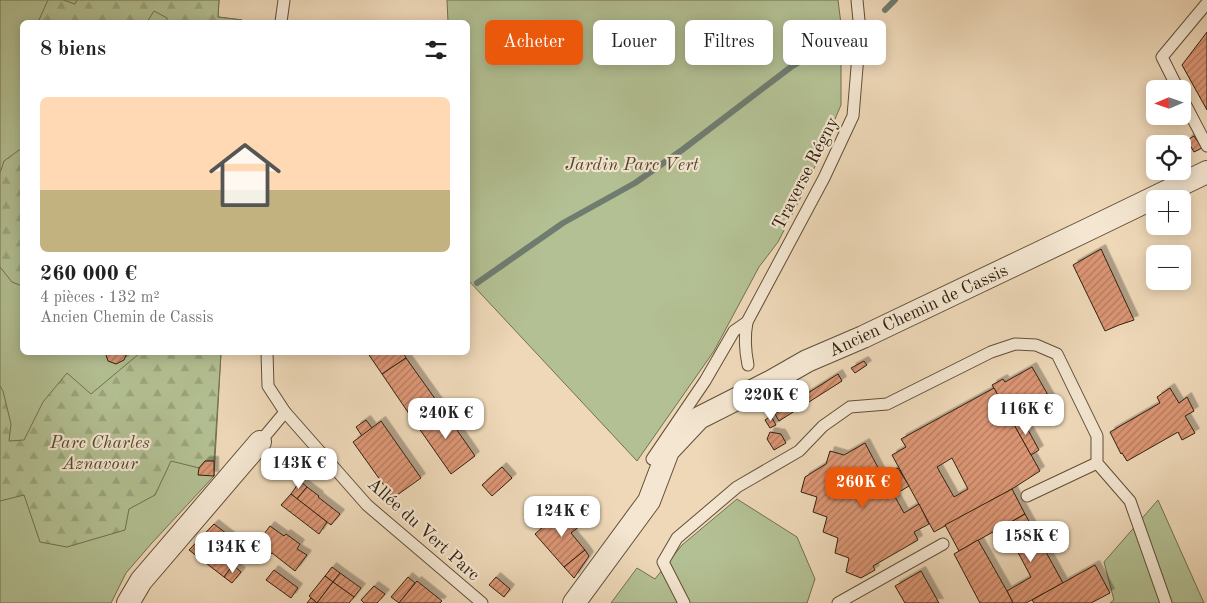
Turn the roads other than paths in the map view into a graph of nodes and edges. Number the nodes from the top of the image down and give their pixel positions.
1 (284, 0) edge
2 (857, 0) edge
3 (1207, 3) edge
4 (281, 20) edge
5 (1174, 80) edge
6 (1191, 115) edge
7 (1207, 146) edge
8 (1207, 172) edge
9 (747, 322) junction
10 (267, 355) edge
11 (748, 365) dead end
12 (285, 412) junction
13 (260, 442) joint
14 (652, 459) dead end
15 (1097, 463) junction
16 (1027, 496) dead end
17 (943, 544) dead end
18 (128, 603) edge
19 (482, 603) edge
20 (574, 603) edge
21 (684, 603) edge
22 (838, 603) edge
23 (1166, 603) edge

1 - 4 lane
2 - 9 lane, Traverse Régny
3 - 5 lane
6 - 7 lane
8 - 20 street, Ancien Chemin de Cassis
9 - 11 lane, Traverse Régny
9 - 14 lane, Traverse Régny
10 - 12 lane, Allée du Vert Parc
12 - 13 lane
12 - 19 lane, Allée du Vert Parc
13 - 18 street
15 - 16 lane
15 - 21 lane
15 - 23 lane
17 - 22 lane

